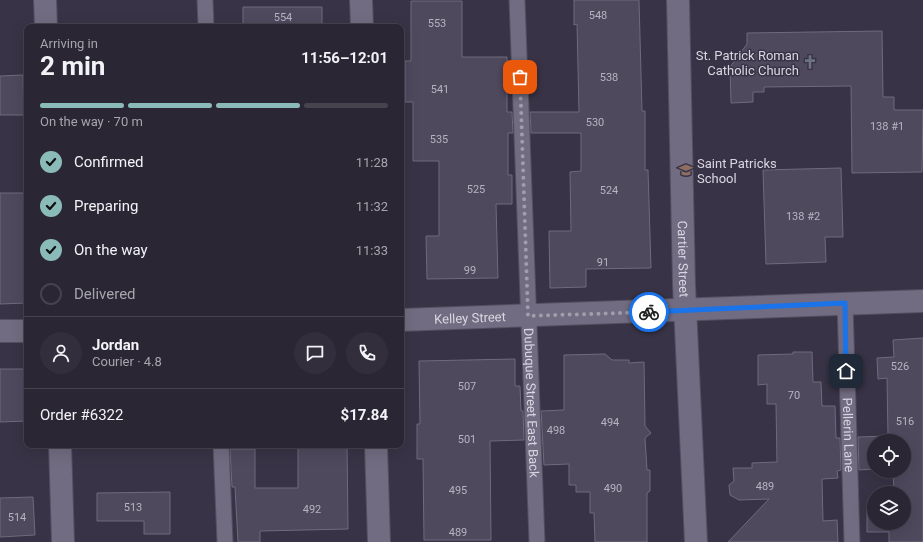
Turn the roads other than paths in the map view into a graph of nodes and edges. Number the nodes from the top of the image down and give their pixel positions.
1 (45, 0) edge
2 (205, 0) edge
3 (361, 0) edge
4 (517, 0) edge
5 (678, 0) edge
6 (46, 24) edge
7 (206, 24) edge
8 (362, 24) edge
9 (923, 301) edge
10 (845, 303) junction
11 (686, 311) junction
12 (528, 316) junction
13 (404, 320) edge
14 (0, 331) edge
15 (24, 331) edge
16 (60, 448) edge
17 (221, 448) edge
18 (376, 448) edge
19 (63, 542) edge
20 (224, 542) edge
21 (379, 542) edge
22 (537, 542) edge
23 (696, 542) edge
24 (852, 542) edge

1 - 6 street
2 - 7 lane
3 - 8 street
4 - 12 lane, Dubuque Street East Back
5 - 11 street, Cartier Street
9 - 10 street, Kelley Street
10 - 11 street, Kelley Street
10 - 24 lane, Pellerin Lane
11 - 12 street, Kelley Street
11 - 23 street, Cartier Street
12 - 13 street, Kelley Street
12 - 22 lane, Dubuque Street East Back
14 - 15 street
16 - 19 street
17 - 20 lane
18 - 21 street

